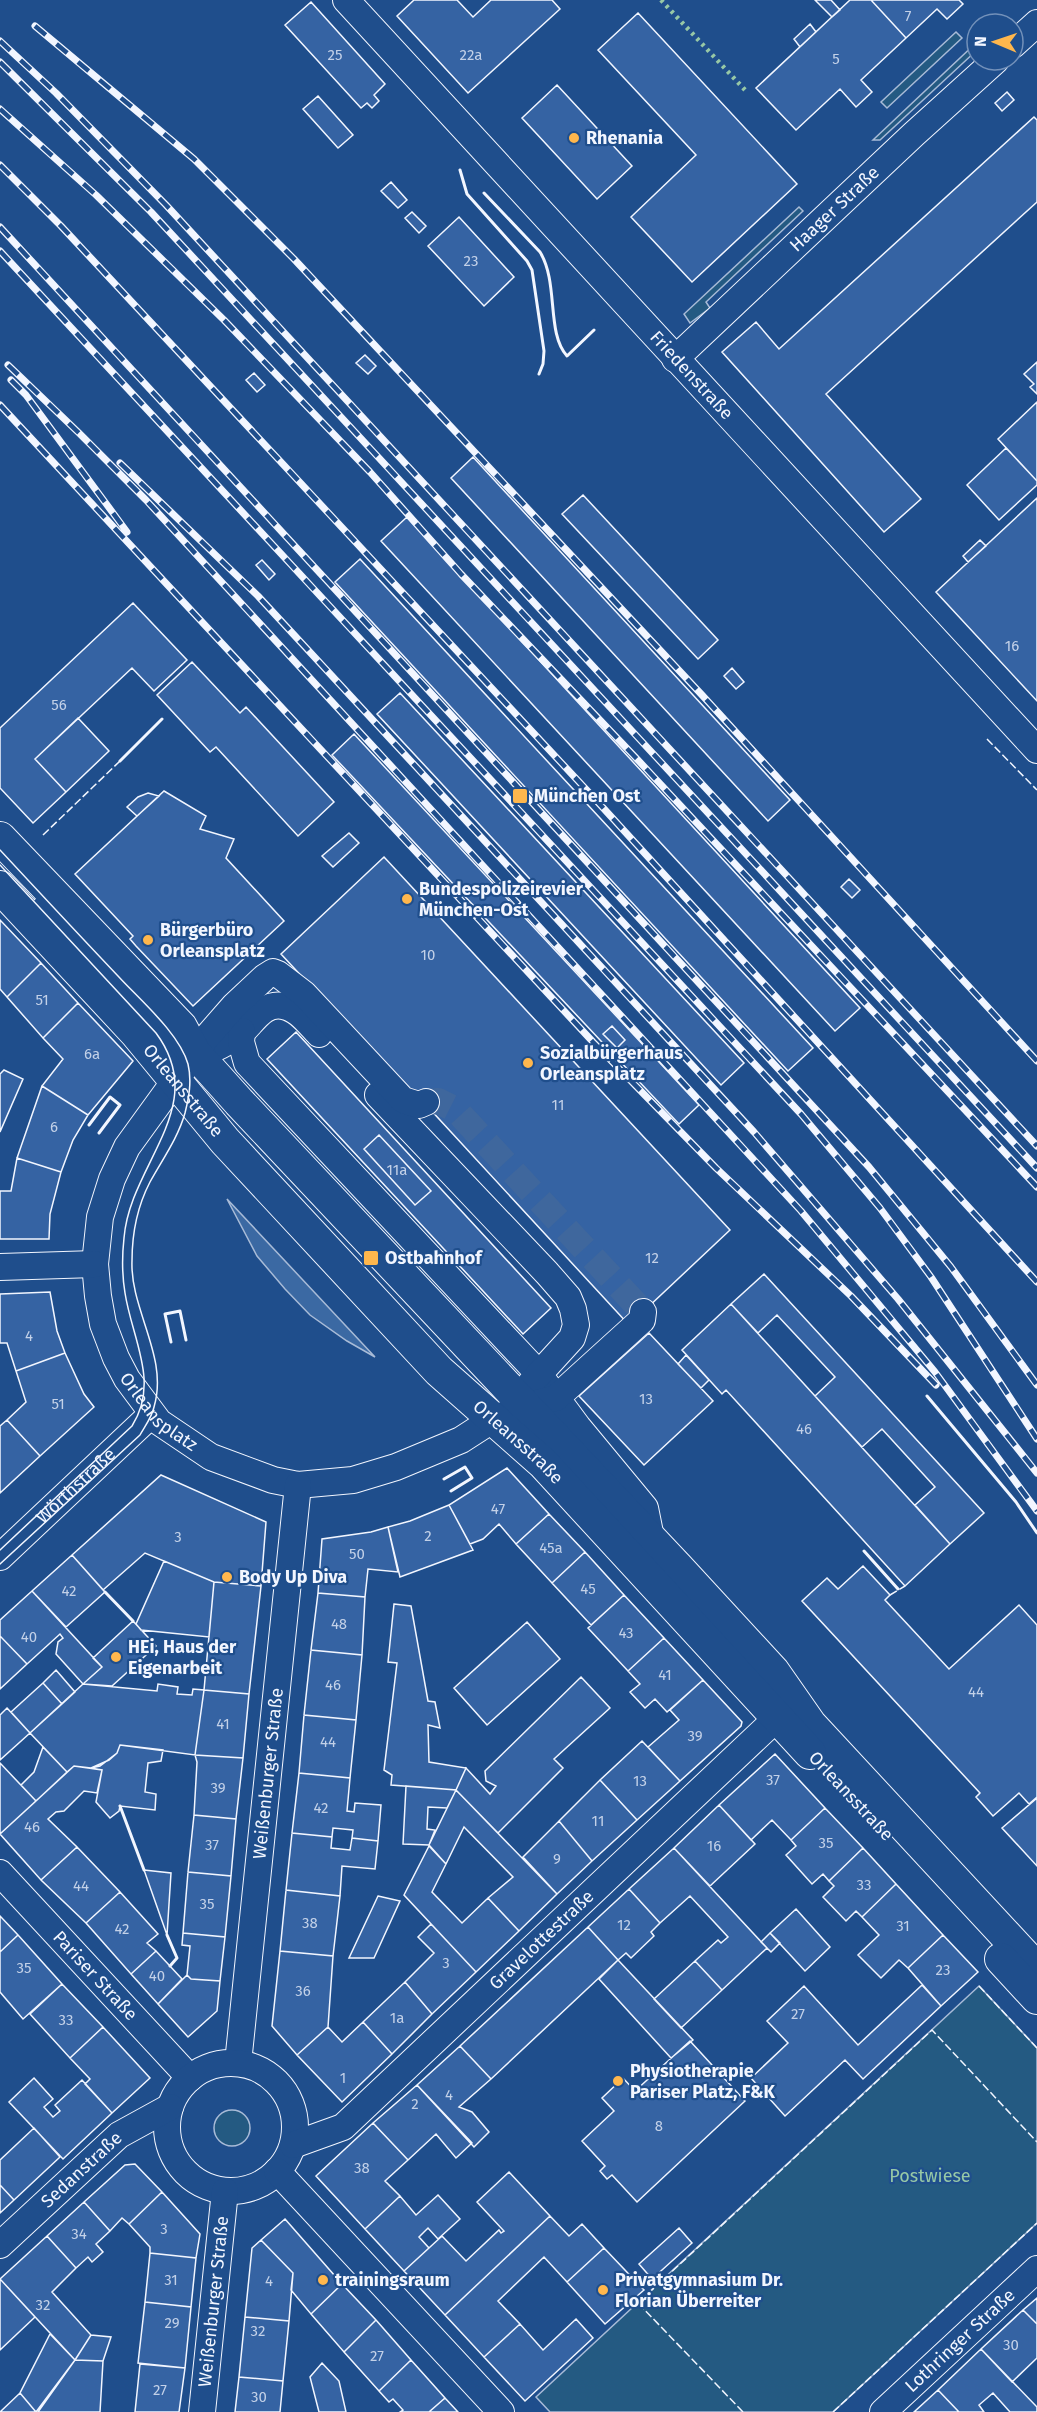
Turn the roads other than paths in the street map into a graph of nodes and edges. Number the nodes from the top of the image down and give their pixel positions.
1 (346, 0) edge
2 (1037, 23) edge
3 (1025, 34) edge
4 (983, 72) edge
5 (675, 358) junction
6 (1037, 750) edge
7 (0, 838) edge
8 (0, 859) edge
9 (0, 887) edge
10 (242, 1031) junction
11 (198, 1043) junction
12 (246, 1062) junction
13 (175, 1079) junction
14 (426, 1102) tunnel mouth
15 (95, 1264) junction
16 (0, 1267) edge
17 (573, 1309) junction
18 (643, 1311) dead end
19 (510, 1344) junction
20 (538, 1373) junction
21 (556, 1398) junction
22 (524, 1406) junction
23 (152, 1414) junction
24 (492, 1420) junction
25 (531, 1453) junction
26 (298, 1485) junction
27 (651, 1538) junction
28 (0, 1557) edge
29 (784, 1709) junction
30 (0, 1873) edge
31 (1037, 1969) edge
32 (1037, 1985) edge
33 (1037, 1998) edge
34 (238, 2063) junction
35 (190, 2078) junction
36 (171, 2108) junction
37 (293, 2145) junction
38 (277, 2171) junction
39 (225, 2191) junction
40 (0, 2244) edge
41 (1037, 2269) edge
42 (202, 2412) edge
43 (501, 2412) edge
44 (883, 2412) edge

1 - 5 street, Friedenstraße
2 - 3 street
4 - 5 street, Haager Straße
5 - 6 street, Friedenstraße
7 - 11 main road, Orleansstraße
8 - 11 street
9 - 13 main road, Orleansstraße
10 - 11 street, Orleansplatz
10 - 12 street
10 - 17 street, Orleansplatz
11 - 12 street, Orleansstraße
11 - 13 street, Orleansplatz
11 - 14 street, Orleansplatz
11 - 22 main road, Orleansstraße
12 - 19 street
13 - 15 street, Orleansplatz
13 - 24 main road, Orleansstraße
15 - 16 street
15 - 23 street, Orleansplatz
17 - 19 street
17 - 20 street
18 - 21 street, Orleansplatz
19 - 20 street
20 - 21 street
20 - 22 street
21 - 22 street, Orleansplatz
21 - 27 street
22 - 24 street, Orleansplatz
22 - 25 street
22 - 27 main road, Orleansstraße
23 - 26 street, Orleansplatz
23 - 28 street, Wörthstraße
24 - 25 main road, Orleansstraße
24 - 26 street, Orleansplatz
25 - 29 main road, Orleansstraße
26 - 34 street, Weißenburger Straße
27 - 29 main road, Orleansstraße
29 - 31 main road, Orleansstraße
29 - 32 street
29 - 33 main road, Orleansstraße
29 - 37 street, Gravelottestraße
30 - 35 street, Pariser Straße
34 - 35 street
34 - 37 street
35 - 36 street
36 - 39 street
36 - 40 street, Sedanstraße
37 - 38 street
38 - 39 street
38 - 43 street
39 - 42 street, Weißenburger Straße
41 - 44 street, Lothringer Straße

